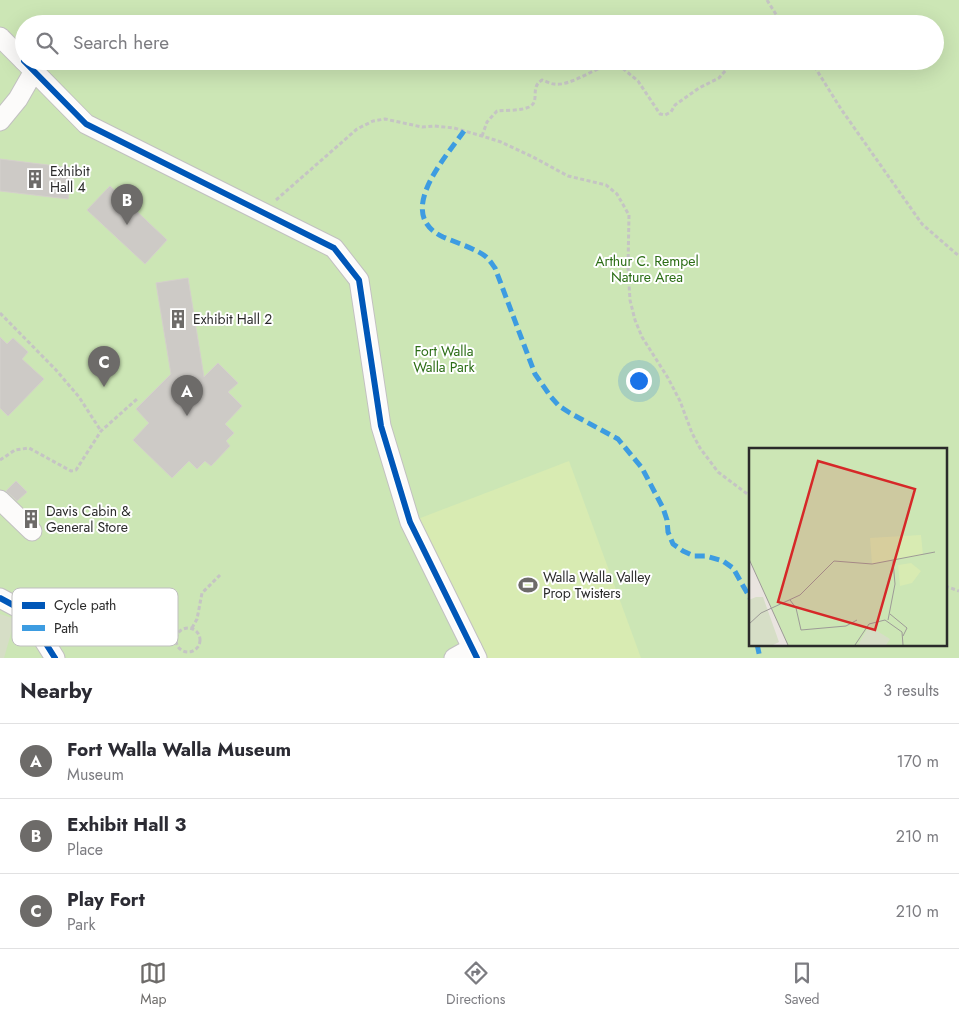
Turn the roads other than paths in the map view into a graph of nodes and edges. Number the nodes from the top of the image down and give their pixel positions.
1 (0, 37) edge
2 (15, 53) edge
3 (26, 70) edge
4 (32, 70) edge
5 (0, 121) edge
6 (0, 500) edge
7 (32, 531) dead end
8 (0, 598) edge
9 (12, 604) edge
10 (47, 646) edge
11 (475, 653) edge
12 (55, 658) edge
13 (454, 658) edge

1 - 2 street
3 - 5 street
4 - 11 street
6 - 7 street
8 - 9 street
10 - 12 street
11 - 13 street

